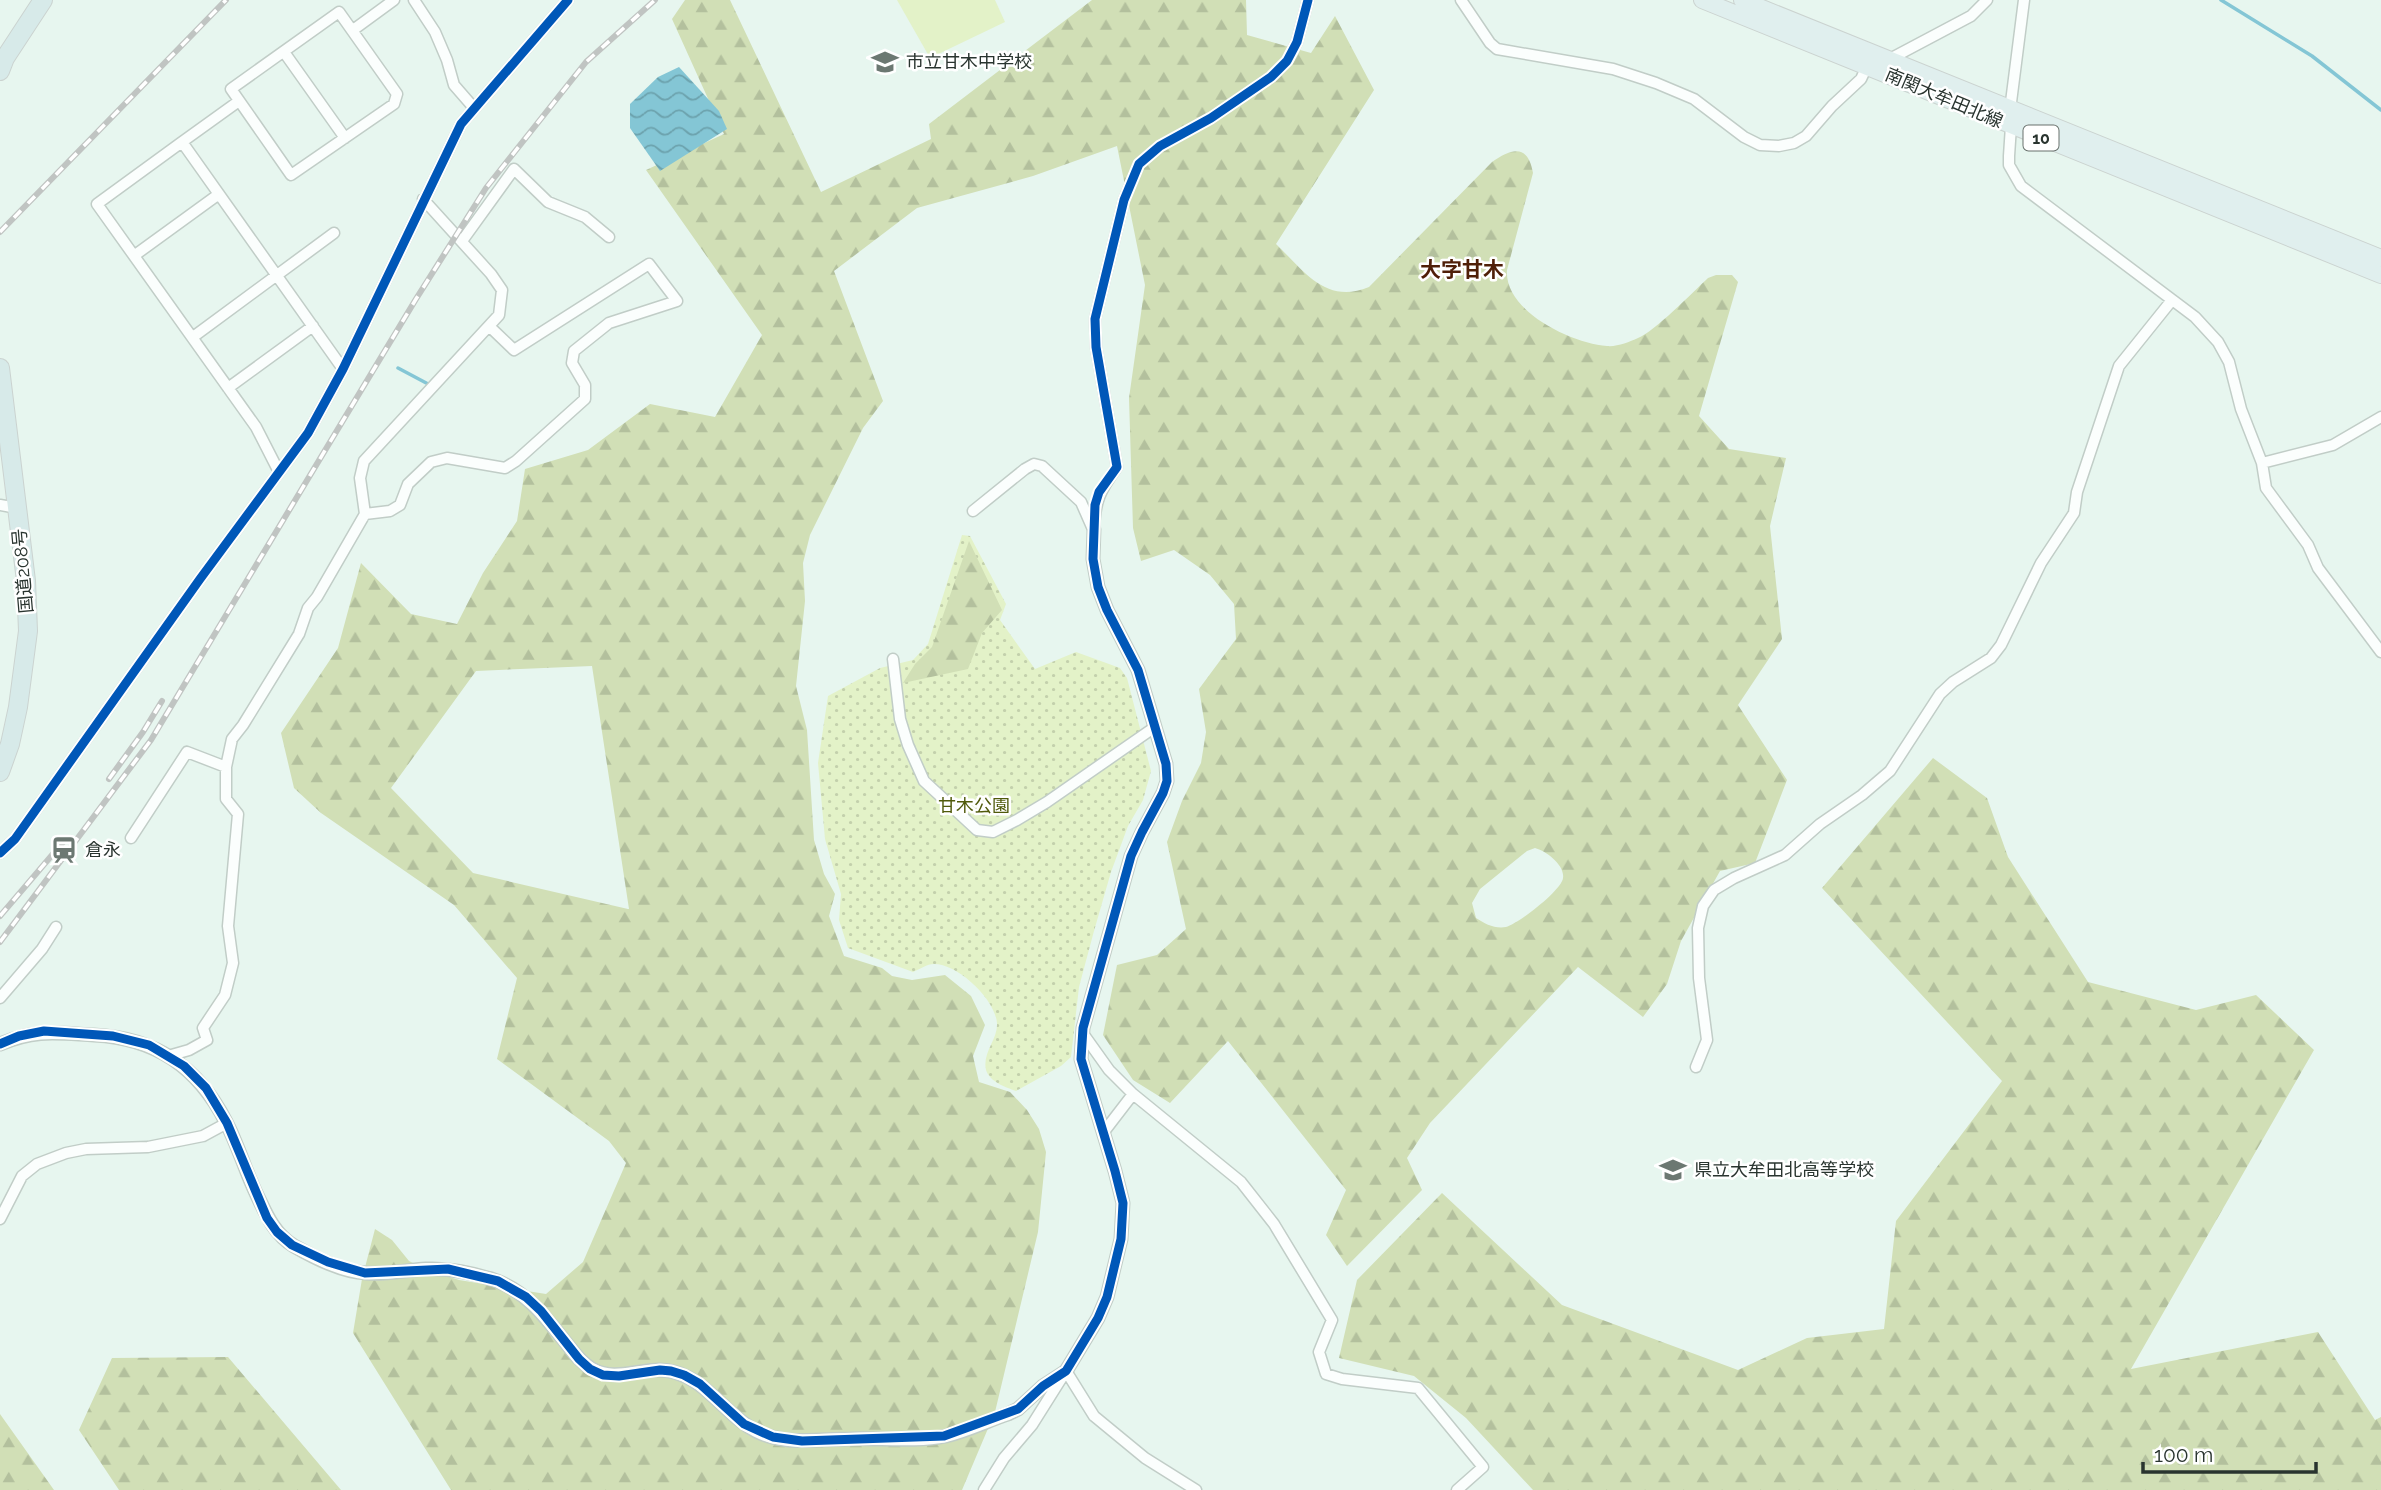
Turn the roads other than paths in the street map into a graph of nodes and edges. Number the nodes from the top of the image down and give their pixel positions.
1 (43, 0) edge
2 (394, 0) edge
3 (414, 0) edge
4 (568, 0) edge
5 (1308, 0) edge
6 (1461, 0) edge
7 (1702, 0) edge
8 (1742, 0) edge
9 (1987, 0) edge
10 (2024, 0) edge
11 (353, 30) junction
12 (284, 52) junction
13 (1889, 59) junction
14 (1867, 66) junction
15 (0, 71) edge
16 (239, 101) junction
17 (474, 108) junction
18 (2010, 118) junction
19 (345, 138) junction
20 (182, 142) junction
21 (219, 194) junction
22 (423, 199) junction
23 (334, 233) dead end
24 (609, 237) dead end
25 (461, 241) junction
26 (135, 255) junction
27 (2381, 258) edge
28 (276, 274) junction
29 (2381, 275) edge
30 (2172, 300) junction
31 (313, 326) junction
32 (490, 327) junction
33 (193, 337) junction
34 (0, 368) edge
35 (343, 369) junction
36 (229, 388) junction
37 (2381, 417) edge
38 (2262, 463) junction
39 (278, 470) junction
40 (9, 506) edge
41 (973, 512) dead end
42 (365, 514) junction
43 (1094, 529) junction
44 (2381, 652) edge
45 (893, 659) dead end
46 (1155, 727) junction
47 (226, 767) junction
48 (0, 772) edge
49 (131, 838) dead end
50 (0, 853) edge
51 (56, 927) dead end
52 (0, 998) edge
53 (1084, 1035) junction
54 (0, 1044) edge
55 (169, 1056) junction
56 (1696, 1068) dead end
57 (1133, 1094) junction
58 (227, 1123) junction
59 (1103, 1133) junction
60 (0, 1219) edge
61 (1066, 1371) junction
62 (984, 1490) edge
63 (1196, 1490) edge
64 (1457, 1490) edge

1 - 15 highway
2 - 11 street
3 - 17 street
4 - 17 street
5 - 43 street
6 - 14 street
7 - 14 main road, 南関大牟田北線 / 10
8 - 13 main road, 南関大牟田北線 / 10
9 - 13 street
10 - 18 street
11 - 12 street
11 - 19 street
12 - 16 street
12 - 19 street
13 - 14 street
13 - 18 main road, 南関大牟田北線 / 10
14 - 18 main road, 南関大牟田北線 / 10
16 - 19 street
16 - 20 street
17 - 22 street
18 - 27 main road, 南関大牟田北線 / 10
18 - 29 main road, 南関大牟田北線 / 10
18 - 30 street
20 - 21 street
20 - 26 street
21 - 26 street
21 - 28 street
22 - 25 street
22 - 35 street
23 - 28 street
24 - 25 street
25 - 32 street
26 - 33 street
28 - 31 street
28 - 33 street
30 - 38 street
30 - 56 street
31 - 35 street
31 - 36 street
32 - 42 street
32 - 42 street
33 - 36 street
34 - 40 highway, 国道208号
35 - 39 street
36 - 39 street
37 - 38 street
38 - 44 street
39 - 50 street
40 - 48 highway, 国道208号
41 - 43 street
42 - 47 street
43 - 46 street
45 - 46 street
46 - 53 street
47 - 49 street
47 - 55 street
51 - 52 street
53 - 57 street
53 - 59 street
54 - 55 street
55 - 58 street
57 - 59 street
57 - 64 street
58 - 60 street
58 - 61 street
59 - 61 street
61 - 62 street
61 - 63 street

